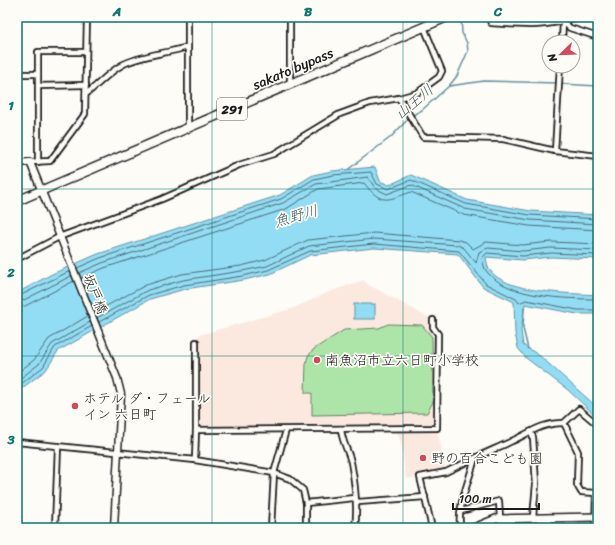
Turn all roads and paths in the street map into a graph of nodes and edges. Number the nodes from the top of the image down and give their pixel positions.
1 (86, 17) edge
2 (188, 17) edge
3 (290, 17) edge
4 (447, 17) edge
5 (488, 17) edge
6 (576, 17) edge
7 (563, 22) junction
8 (424, 27) junction
9 (562, 34) edge
10 (598, 37) edge
11 (187, 47) junction
12 (86, 52) junction
13 (17, 74) edge
14 (38, 74) junction
15 (559, 74) edge
16 (290, 84) junction
17 (86, 85) junction
18 (38, 86) junction
19 (86, 94) junction
20 (399, 98) junction
21 (188, 128) junction
22 (555, 151) junction
23 (598, 156) edge
24 (30, 162) junction
25 (38, 162) junction
26 (17, 163) edge
27 (40, 191) junction
28 (17, 201) edge
29 (59, 237) junction
30 (17, 259) edge
31 (433, 320) dead end
32 (196, 342) dead end
33 (564, 423) junction
34 (598, 425) edge
35 (342, 429) junction
36 (196, 430) junction
37 (286, 430) junction
38 (530, 432) junction
39 (17, 442) edge
40 (58, 446) junction
41 (118, 453) junction
42 (475, 458) junction
43 (195, 460) junction
44 (274, 473) junction
45 (425, 497) junction
46 (356, 500) junction
47 (306, 503) junction
48 (461, 511) junction
49 (533, 517) junction
50 (549, 517) junction
51 (597, 517) edge
52 (500, 518) junction
53 (55, 528) edge
54 (114, 528) edge
55 (271, 528) edge
56 (306, 528) edge
57 (356, 528) edge
58 (432, 528) edge
59 (461, 528) edge
60 (474, 528) edge
61 (548, 528) edge
62 (595, 528) edge

1 - 12 street
2 - 11 street
3 - 16 street
4 - 8 highway, sakato bypass / 291
5 - 7 street
6 - 7 street
7 - 9 street
7 - 10 street
8 - 16 highway, sakato bypass / 291
8 - 20 street
11 - 19 street
11 - 21 street
12 - 14 street
12 - 17 street
13 - 14 street
14 - 18 street
15 - 22 street
16 - 21 highway, sakato bypass / 291
17 - 18 street
17 - 19 street
18 - 25 street
19 - 25 street
20 - 22 street
20 - 29 street
21 - 27 highway, sakato bypass / 291
22 - 23 street
24 - 25 street
24 - 26 street
24 - 27 street, 坂戸橋
27 - 28 highway, sakato bypass / 291
27 - 29 street, 坂戸橋
29 - 30 street
29 - 41 street, 坂戸橋
31 - 35 street
32 - 36 street
33 - 34 street
33 - 38 street
33 - 51 street
35 - 37 street
35 - 46 street
36 - 37 street
36 - 43 street
37 - 44 street
38 - 42 street
38 - 49 street
39 - 40 street
40 - 41 street
40 - 53 street
41 - 43 street
41 - 54 street, 坂戸橋
42 - 45 street
42 - 48 street
43 - 44 street
44 - 47 street
44 - 55 street
45 - 46 street
45 - 58 street
46 - 47 street
46 - 57 street
47 - 56 street
48 - 52 street
48 - 59 street
49 - 50 main road
49 - 52 main road
50 - 51 main road
50 - 61 street
51 - 62 street
52 - 60 main road

